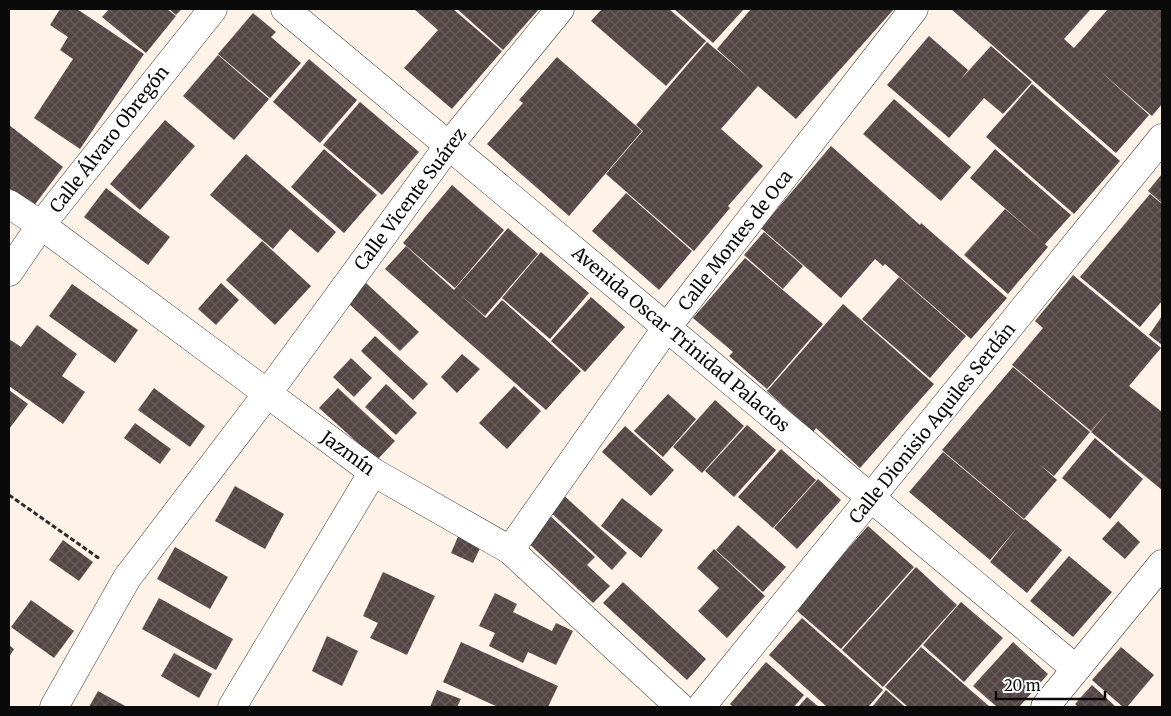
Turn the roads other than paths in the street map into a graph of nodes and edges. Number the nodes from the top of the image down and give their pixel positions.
1 (213, 9) edge
2 (285, 9) edge
3 (560, 9) edge
4 (914, 9) edge
5 (1162, 138) edge
6 (449, 145) junction
7 (9, 204) edge
8 (41, 225) junction
9 (9, 272) edge
10 (667, 328) junction
11 (267, 394) junction
12 (373, 472) junction
13 (872, 498) junction
14 (510, 550) junction
15 (1162, 564) edge
16 (1076, 669) junction
17 (54, 707) edge
18 (232, 707) edge
19 (680, 707) edge
20 (701, 707) edge
21 (1045, 707) edge

1 - 8 street, Calle Álvaro Obregón
2 - 6 street, Avenida Oscar Trinidad Palacios
3 - 6 street, Calle Vicente Suárez
4 - 10 street, Calle Montes de Oca
5 - 13 street, Calle Dionisio Aquiles Serdán
6 - 10 street, Avenida Oscar Trinidad Palacios
6 - 11 street, Calle Vicente Suárez
7 - 8 street, Jazmín
8 - 9 street, Calle Álvaro Obregón
8 - 11 street, Jazmín
10 - 13 street, Avenida Oscar Trinidad Palacios
10 - 14 street, Calle Montes de Oca
11 - 12 street, Jazmín
11 - 17 street, Calle Vicente Suárez
12 - 14 street, Jazmín
12 - 18 street
13 - 16 street, Avenida Oscar Trinidad Palacios
13 - 20 street, Calle Dionisio Aquiles Serdán
14 - 19 street, Jazmín
15 - 16 street
16 - 21 street

